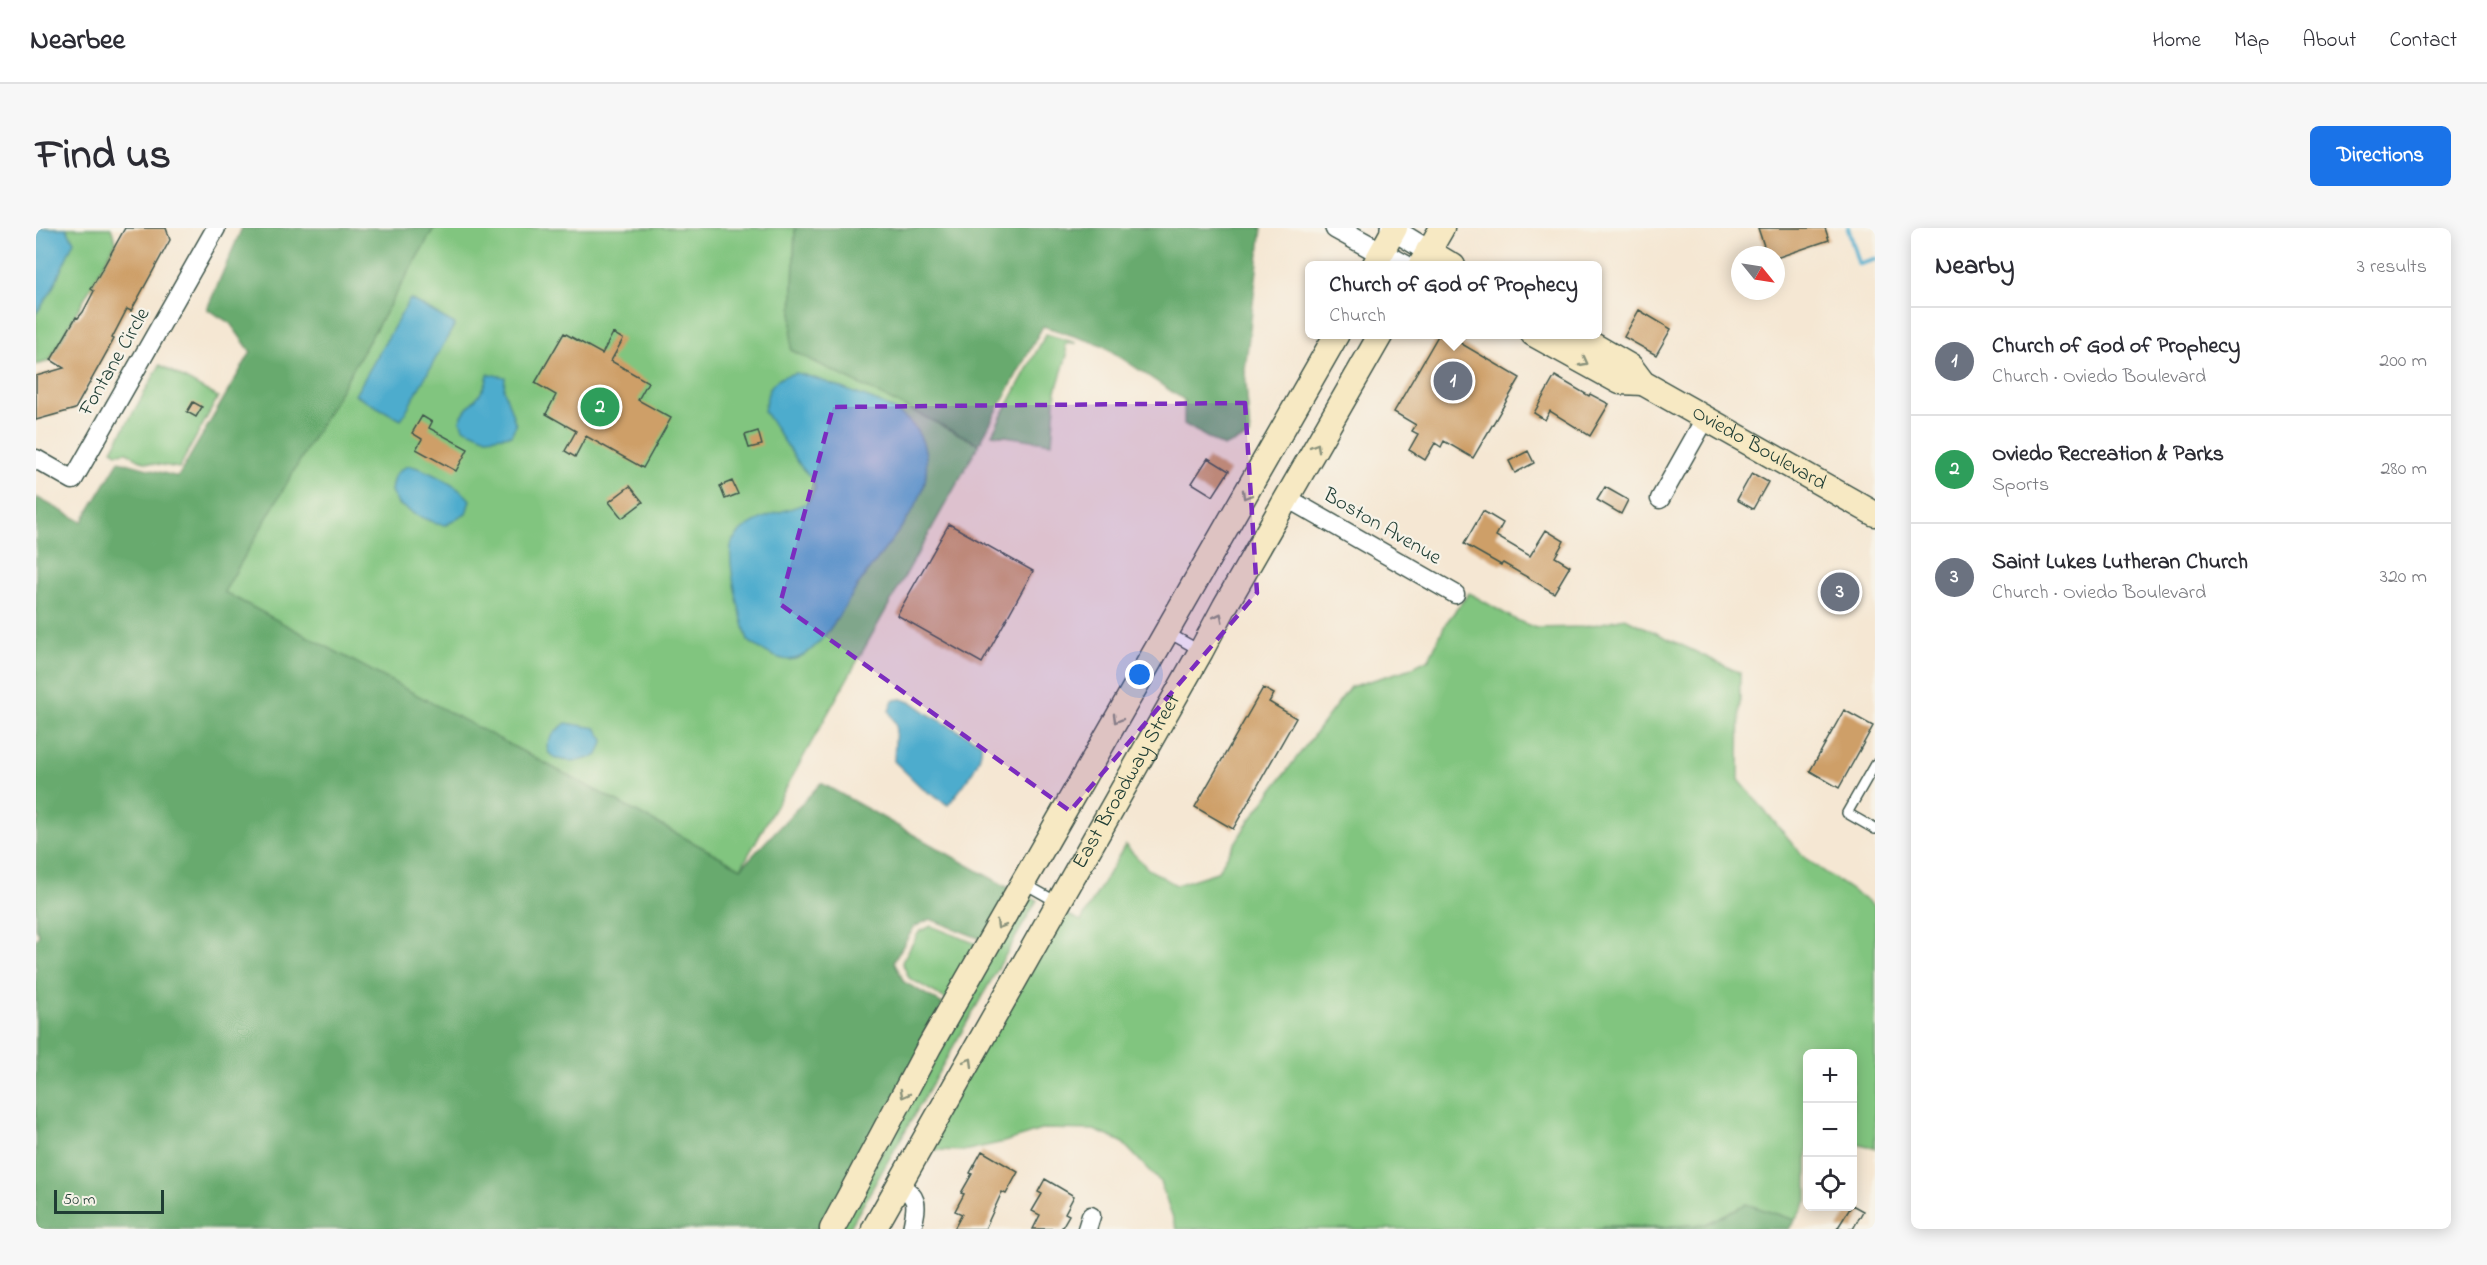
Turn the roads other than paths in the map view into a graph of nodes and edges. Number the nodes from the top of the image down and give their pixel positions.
1 (216, 228) edge
2 (1335, 228) edge
3 (1442, 228) edge
4 (1393, 229) edge
5 (1424, 258) edge
6 (1378, 259) edge
7 (1335, 339) edge
8 (1338, 339) edge
9 (1378, 339) edge
10 (1542, 339) edge
11 (1583, 339) edge
12 (1643, 383) junction
13 (1705, 419) junction
14 (36, 459) edge
15 (1287, 498) junction
16 (1660, 499) dead end
17 (1875, 514) edge
18 (1455, 594) dead end
19 (1167, 632) junction
20 (1201, 651) junction
21 (1875, 764) edge
22 (1875, 828) edge
23 (1024, 883) junction
24 (1059, 903) junction
25 (899, 1185) junction
26 (832, 1229) edge
27 (874, 1229) edge
28 (912, 1229) edge

1 - 14 street, Fontane Circle
2 - 6 street
3 - 5 main road
4 - 5 street
4 - 6 main road
7 -> 19 main road, East Broadway Street
8 - 15 main road
15 -> 9 main road, East Broadway Street
10 -> 12 main road, Oviedo Boulevard
11 - 12 main road, Oviedo Boulevard
12 - 13 main road, Oviedo Boulevard
13 - 16 street
13 - 17 main road, Oviedo Boulevard
15 - 18 street, Boston Avenue
20 -> 15 main road, East Broadway Street
19 - 20 lane
19 -> 23 main road, East Broadway Street
20 - 24 main road, East Broadway Street
21 - 22 lane
23 - 24 lane
23 -> 26 main road, East Broadway Street
25 -> 24 main road, East Broadway Street
25 - 27 main road, East Broadway Street
25 - 28 street

